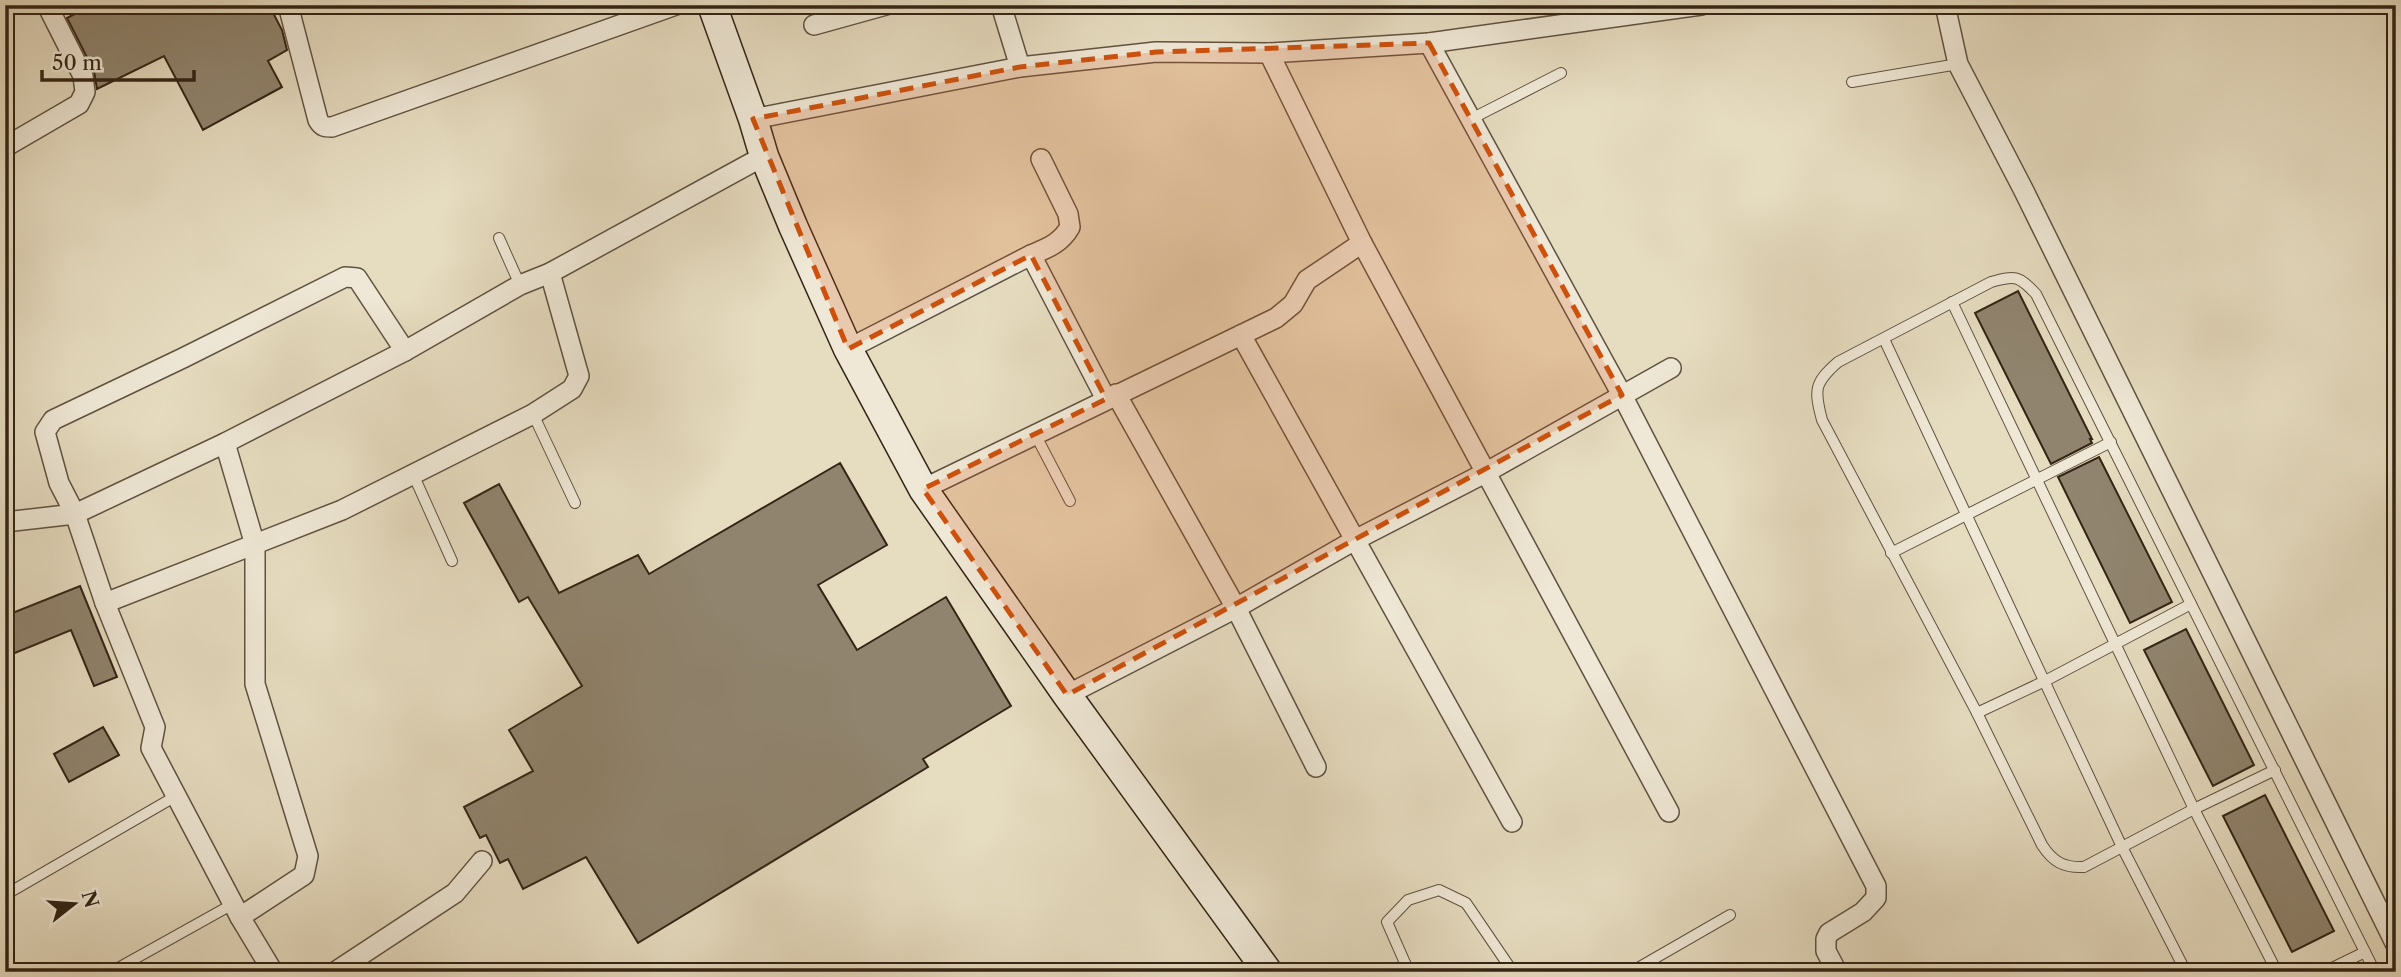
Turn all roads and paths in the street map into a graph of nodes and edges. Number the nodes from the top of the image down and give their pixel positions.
1 (47, 5) edge
2 (288, 5) edge
3 (676, 5) edge
4 (712, 5) edge
5 (886, 5) edge
6 (1001, 5) edge
7 (1701, 5) edge
8 (1945, 5) edge
9 (814, 25) dead end
10 (1429, 43) junction
11 (1269, 53) junction
12 (1958, 64) junction
13 (1020, 67) junction
14 (1561, 73) dead end
15 (1852, 82) dead end
16 (753, 119) junction
17 (1471, 119) junction
18 (5, 147) edge
19 (764, 156) junction
20 (1041, 159) dead end
21 (499, 238) dead end
22 (1362, 243) junction
23 (1031, 255) junction
24 (550, 273) junction
25 (520, 285) junction
26 (1952, 302) junction
27 (1241, 335) junction
28 (1884, 339) junction
29 (848, 349) junction
30 (405, 351) junction
31 (1671, 368) dead end
32 (1622, 395) junction
33 (1111, 397) junction
34 (533, 414) junction
35 (1035, 434) junction
36 (2111, 442) junction
37 (225, 443) junction
38 (414, 474) junction
39 (1485, 474) junction
40 (2036, 481) junction
41 (923, 489) junction
42 (1070, 501) dead end
43 (575, 503) dead end
44 (75, 514) junction
45 (1967, 515) junction
46 (5, 522) edge
47 (1355, 540) junction
48 (255, 545) junction
49 (1891, 553) junction
50 (452, 561) dead end
51 (105, 603) junction
52 (2191, 604) junction
53 (1236, 608) junction
54 (2116, 644) junction
55 (2045, 681) junction
56 (1067, 695) junction
57 (1977, 713) junction
58 (1316, 767) dead end
59 (2275, 770) junction
60 (176, 796) junction
61 (2194, 809) junction
62 (1668, 812) dead end
63 (1512, 822) dead end
64 (2122, 847) junction
65 (482, 861) dead end
66 (5, 895) edge
67 (236, 911) junction
68 (1730, 915) dead end
69 (2396, 945) edge
70 (2365, 952) junction
71 (111, 972) edge
72 (274, 972) edge
73 (335, 972) edge
74 (1268, 972) edge
75 (1409, 972) edge
76 (1513, 972) edge
77 (1631, 972) edge
78 (1837, 972) edge
79 (2186, 972) edge
80 (2277, 972) edge
81 (2324, 972) edge
82 (2375, 972) edge

1 - 18 street
2 - 3 street
4 - 16 street
5 - 9 street
6 - 13 street
7 - 10 street
8 - 12 street
10 - 11 street
10 - 17 street
11 - 13 street
11 - 22 street
12 - 15 lane
12 - 69 street
13 - 16 street
14 - 17 lane
16 - 19 street
17 - 32 street
19 - 24 street
19 - 29 street
20 - 23 street
21 - 25 lane
22 - 27 street
22 - 39 street
23 - 29 street
23 - 33 street
24 - 25 street
24 - 34 street
25 - 30 street
26 - 28 lane
26 - 36 lane
26 - 40 lane
27 - 33 street
27 - 47 street
28 - 45 lane
28 - 49 lane
29 - 41 street
30 - 37 street
30 - 44 street
31 - 32 street
32 - 39 street
32 - 78 street
33 - 35 street
33 - 53 street
34 - 38 street
34 - 43 lane
35 - 41 street
35 - 42 lane
36 - 40 lane
36 - 52 lane
37 - 44 street
37 - 48 street
38 - 48 street
38 - 50 lane
39 - 47 street
39 - 62 street
40 - 45 lane
40 - 54 lane
41 - 56 street
44 - 46 street
44 - 51 street
45 - 49 lane
45 - 55 lane
47 - 53 street
47 - 63 street
48 - 51 street
48 - 67 street
49 - 57 lane
51 - 60 street
52 - 54 lane
52 - 59 lane
53 - 56 street
53 - 58 street
54 - 55 lane
54 - 61 lane
55 - 57 lane
55 - 64 lane
56 - 74 street
57 - 64 lane
59 - 61 lane
59 - 70 lane
60 - 66 lane
60 - 67 street
61 - 64 lane
61 - 80 lane
64 - 79 lane
65 - 73 street
67 - 71 lane
67 - 72 street
68 - 77 lane
70 - 81 lane
70 - 82 lane
75 - 76 lane

